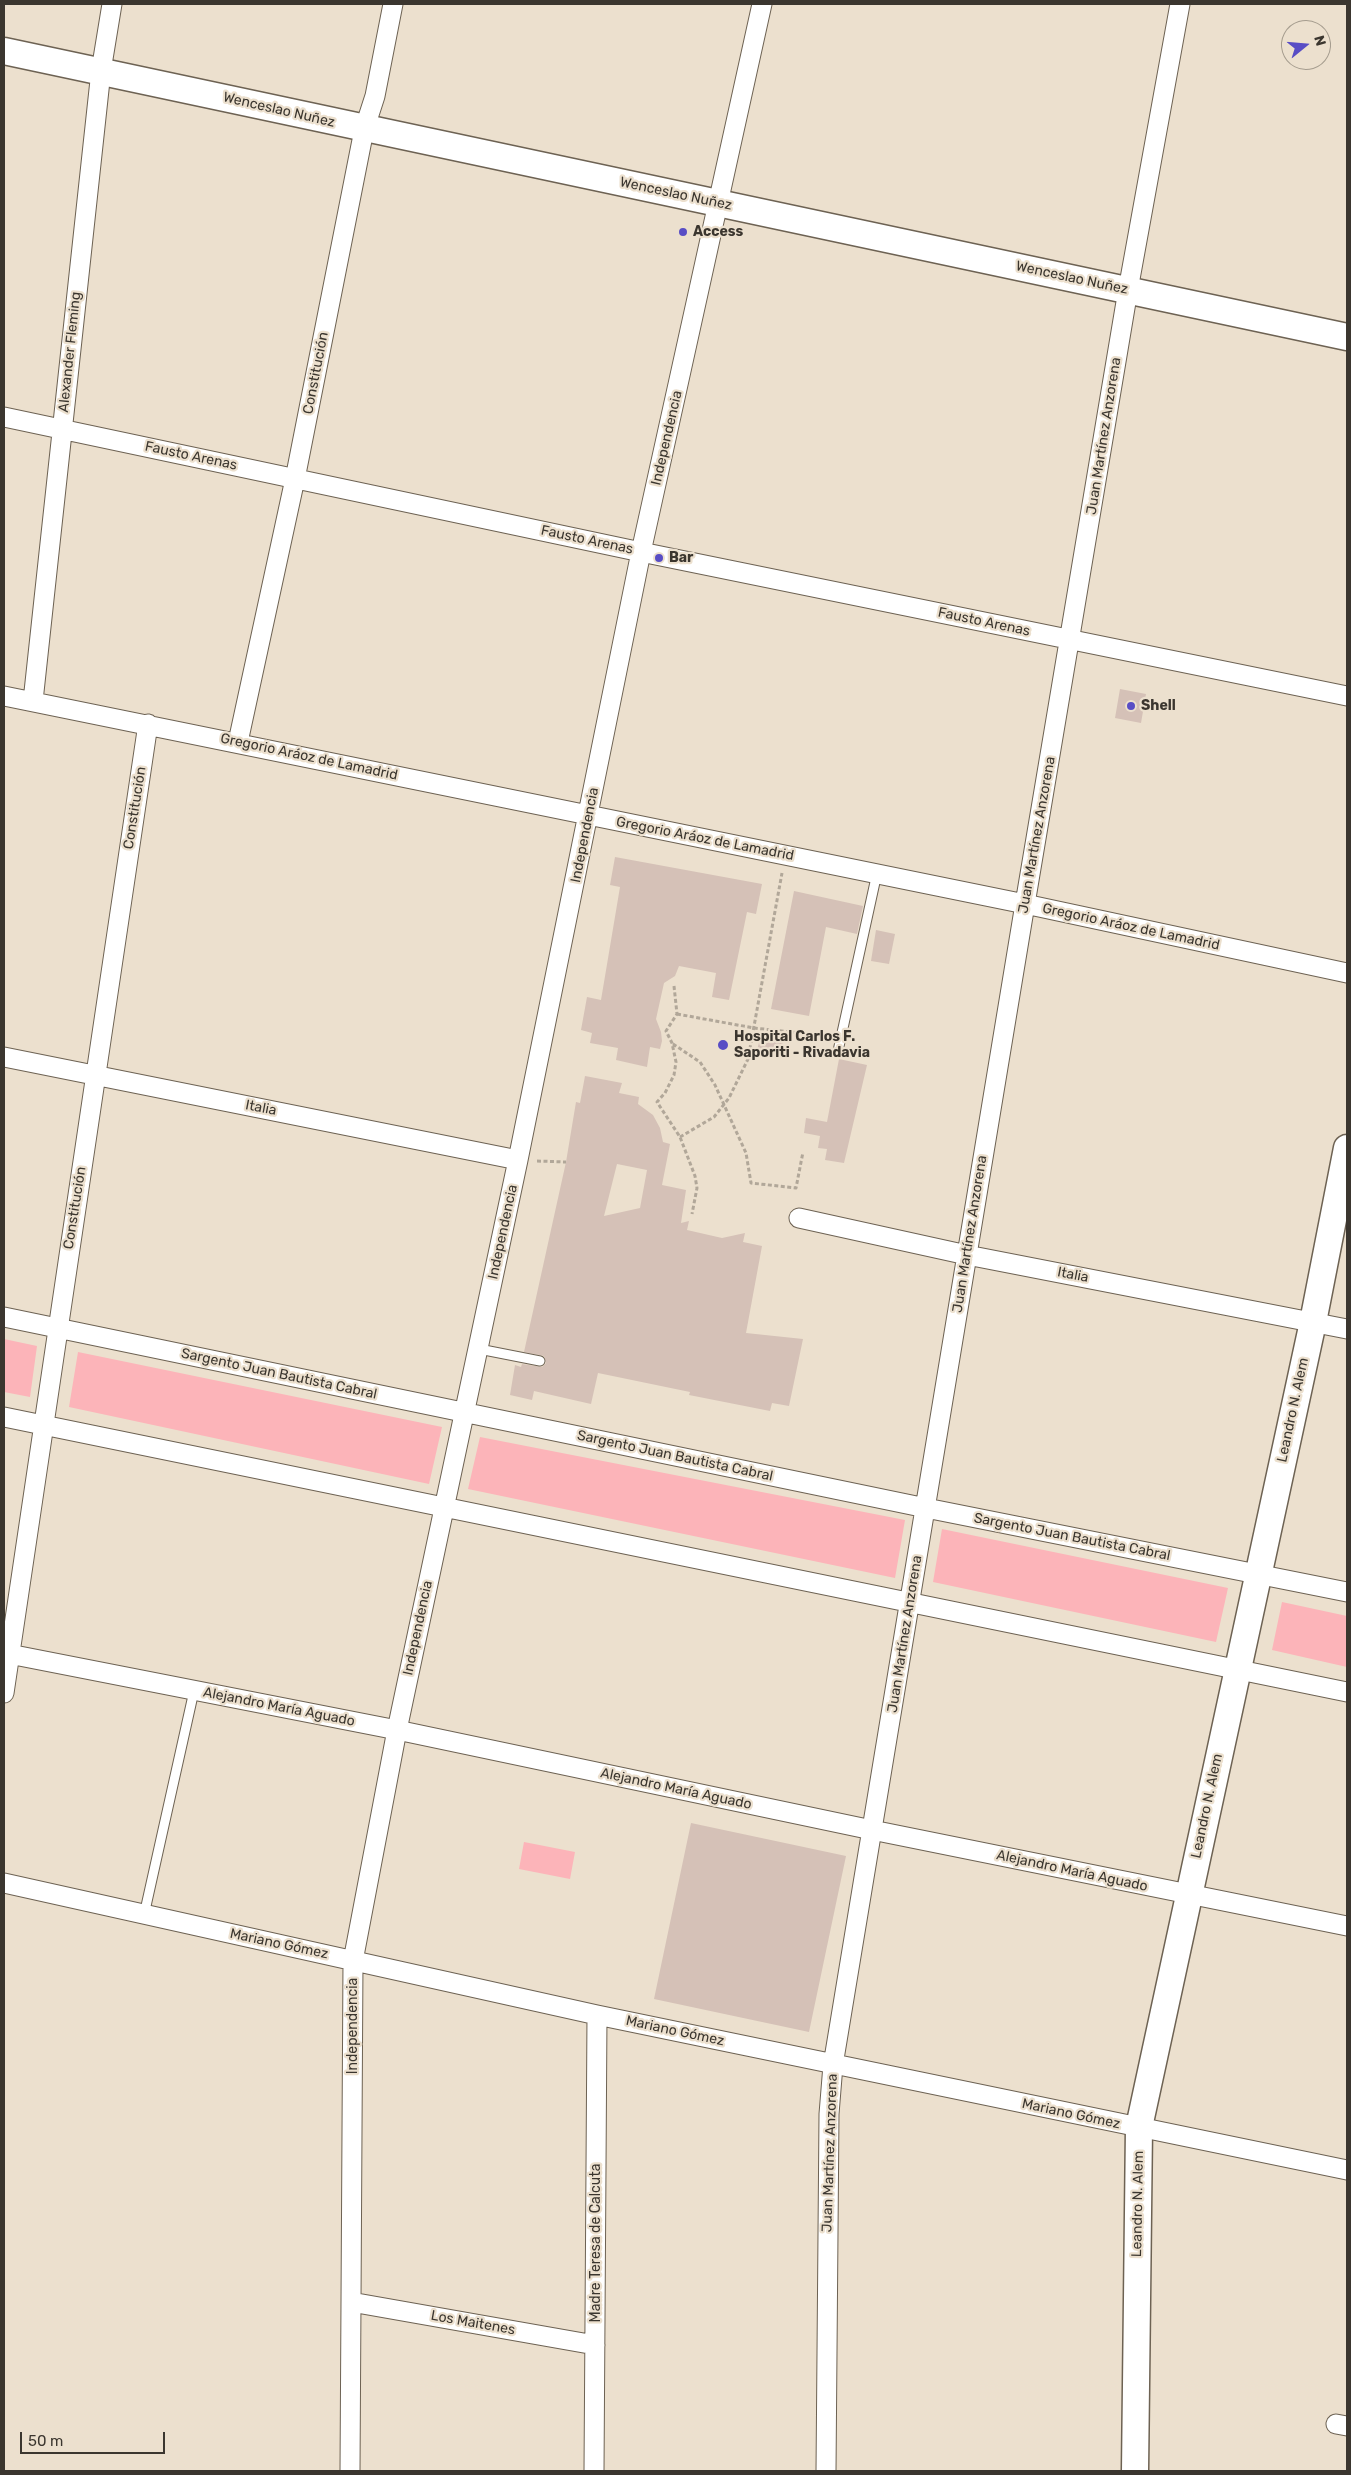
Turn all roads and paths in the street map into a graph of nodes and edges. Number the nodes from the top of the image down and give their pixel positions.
1 (112, 4) edge
2 (393, 4) edge
3 (762, 4) edge
4 (1180, 4) edge
5 (4, 51) edge
6 (101, 71) junction
7 (364, 130) junction
8 (720, 202) junction
9 (1128, 290) junction
10 (1347, 337) edge
11 (4, 417) edge
12 (61, 429) junction
13 (294, 479) junction
14 (641, 552) junction
15 (1070, 640) junction
16 (4, 696) edge
17 (1347, 696) edge
18 (33, 701) junction
19 (148, 724) junction
20 (238, 742) junction
21 (589, 816) junction
22 (786, 855) junction
23 (877, 873) junction
24 (1025, 904) junction
25 (1347, 973) edge
26 (674, 986) dead end
27 (677, 1014) junction
28 (754, 1028) junction
29 (841, 1038) junction
30 (672, 1043) junction
31 (838, 1051) dead end
32 (4, 1057) edge
33 (95, 1075) junction
34 (724, 1104) junction
35 (680, 1137) junction
36 (1347, 1148) edge
37 (803, 1152) dead end
38 (518, 1160) junction
39 (566, 1162) dead end
40 (692, 1214) dead end
41 (799, 1218) dead end
42 (967, 1255) junction
43 (4, 1317) edge
44 (1313, 1322) junction
45 (57, 1328) junction
46 (1347, 1329) edge
47 (479, 1349) junction
48 (540, 1360) dead end
49 (465, 1412) junction
50 (4, 1417) edge
51 (42, 1425) junction
52 (443, 1508) junction
53 (926, 1508) junction
54 (1257, 1573) junction
55 (1347, 1592) edge
56 (911, 1601) junction
57 (6, 1654) edge
58 (1236, 1669) junction
59 (194, 1691) junction
60 (1347, 1692) edge
61 (4, 1693) edge
62 (397, 1730) junction
63 (872, 1830) junction
64 (4, 1883) edge
65 (1188, 1895) junction
66 (144, 1915) junction
67 (1347, 1926) edge
68 (354, 1961) junction
69 (597, 2015) junction
70 (833, 2065) junction
71 (1139, 2127) junction
72 (1347, 2170) edge
73 (351, 2302) junction
74 (595, 2345) junction
75 (350, 2471) edge
76 (594, 2471) edge
77 (826, 2471) edge
78 (1135, 2471) edge

1 - 6 street, Alexander Fleming
2 - 7 street, Constitución
3 - 8 street, Independencia
4 - 9 street, Juan Martínez Anzorena
5 - 6 street, Wenceslao Nuñez
6 - 7 street, Wenceslao Nuñez
6 - 12 street, Alexander Fleming
7 - 8 street, Wenceslao Nuñez
7 - 13 street, Constitución
8 - 9 street, Wenceslao Nuñez
8 - 14 street, Independencia
9 - 10 street, Wenceslao Nuñez
9 - 15 street, Juan Martínez Anzorena
11 - 12 street, Fausto Arenas
12 - 13 street, Fausto Arenas
12 - 18 street, Alexander Fleming
13 - 14 street, Fausto Arenas
13 - 20 street, Constitución
14 - 15 street, Fausto Arenas
14 - 21 street, Independencia
15 - 17 street, Fausto Arenas
15 - 24 street, Juan Martínez Anzorena
16 - 18 street, Gregorio Aráoz de Lamadrid
18 - 19 street, Gregorio Aráoz de Lamadrid
19 - 20 street, Gregorio Aráoz de Lamadrid
19 - 33 street, Constitución
20 - 21 street, Gregorio Aráoz de Lamadrid
21 - 22 street, Gregorio Aráoz de Lamadrid
21 - 38 street, Independencia
22 - 23 street, Gregorio Aráoz de Lamadrid
22 - 28 path
23 - 24 street, Gregorio Aráoz de Lamadrid
23 - 29 lane
24 - 25 street, Gregorio Aráoz de Lamadrid
24 - 42 street, Juan Martínez Anzorena
26 - 27 path
27 - 28 path
27 - 30 path
28 - 29 path
28 - 34 path
29 - 31 lane
30 - 34 path
30 - 35 path
32 - 33 street, Italia
33 - 38 street, Italia
33 - 45 street, Constitución
34 - 35 path
34 - 37 path
35 - 40 path
36 - 44 street, Leandro N. Alem
38 - 39 path
38 - 47 street, Independencia
41 - 42 street, Italia
42 - 44 street, Italia
42 - 53 street, Juan Martínez Anzorena
43 - 45 street, Sargento Juan Bautista Cabral
44 - 46 street, Italia
44 - 54 street, Leandro N. Alem
45 - 49 street, Sargento Juan Bautista Cabral
45 - 51 street, Constitución
47 - 48 lane
47 - 49 street, Independencia
49 - 52 street, Independencia
49 - 53 street, Sargento Juan Bautista Cabral
50 - 51 street
51 - 52 street
51 - 57 street, Constitución
52 - 56 street
52 - 62 street, Independencia
53 - 54 street, Sargento Juan Bautista Cabral
53 - 56 street, Juan Martínez Anzorena
54 - 55 street, Sargento Juan Bautista Cabral
54 - 58 street, Leandro N. Alem
56 - 58 street
56 - 63 street, Juan Martínez Anzorena
57 - 59 street, Alejandro María Aguado
57 - 61 street, Constitución
58 - 60 street
58 - 65 street, Leandro N. Alem
59 - 62 street, Alejandro María Aguado
59 - 66 lane
62 - 63 street, Alejandro María Aguado
62 - 68 street, Independencia
63 - 65 street, Alejandro María Aguado
63 - 70 street, Juan Martínez Anzorena
64 - 66 street, Mariano Gómez
65 - 67 street, Alejandro María Aguado
65 - 71 street, Leandro N. Alem
66 - 68 street, Mariano Gómez
68 - 69 street, Mariano Gómez
68 - 73 street, Independencia
69 - 70 street, Mariano Gómez
69 - 74 street, Madre Teresa de Calcuta
70 - 71 street, Mariano Gómez
70 - 77 street, Juan Martínez Anzorena
71 - 72 street, Mariano Gómez
71 - 78 street, Leandro N. Alem
73 - 74 street, Los Maitenes
73 - 75 street, Independencia
74 - 76 street, Madre Teresa de Calcuta

